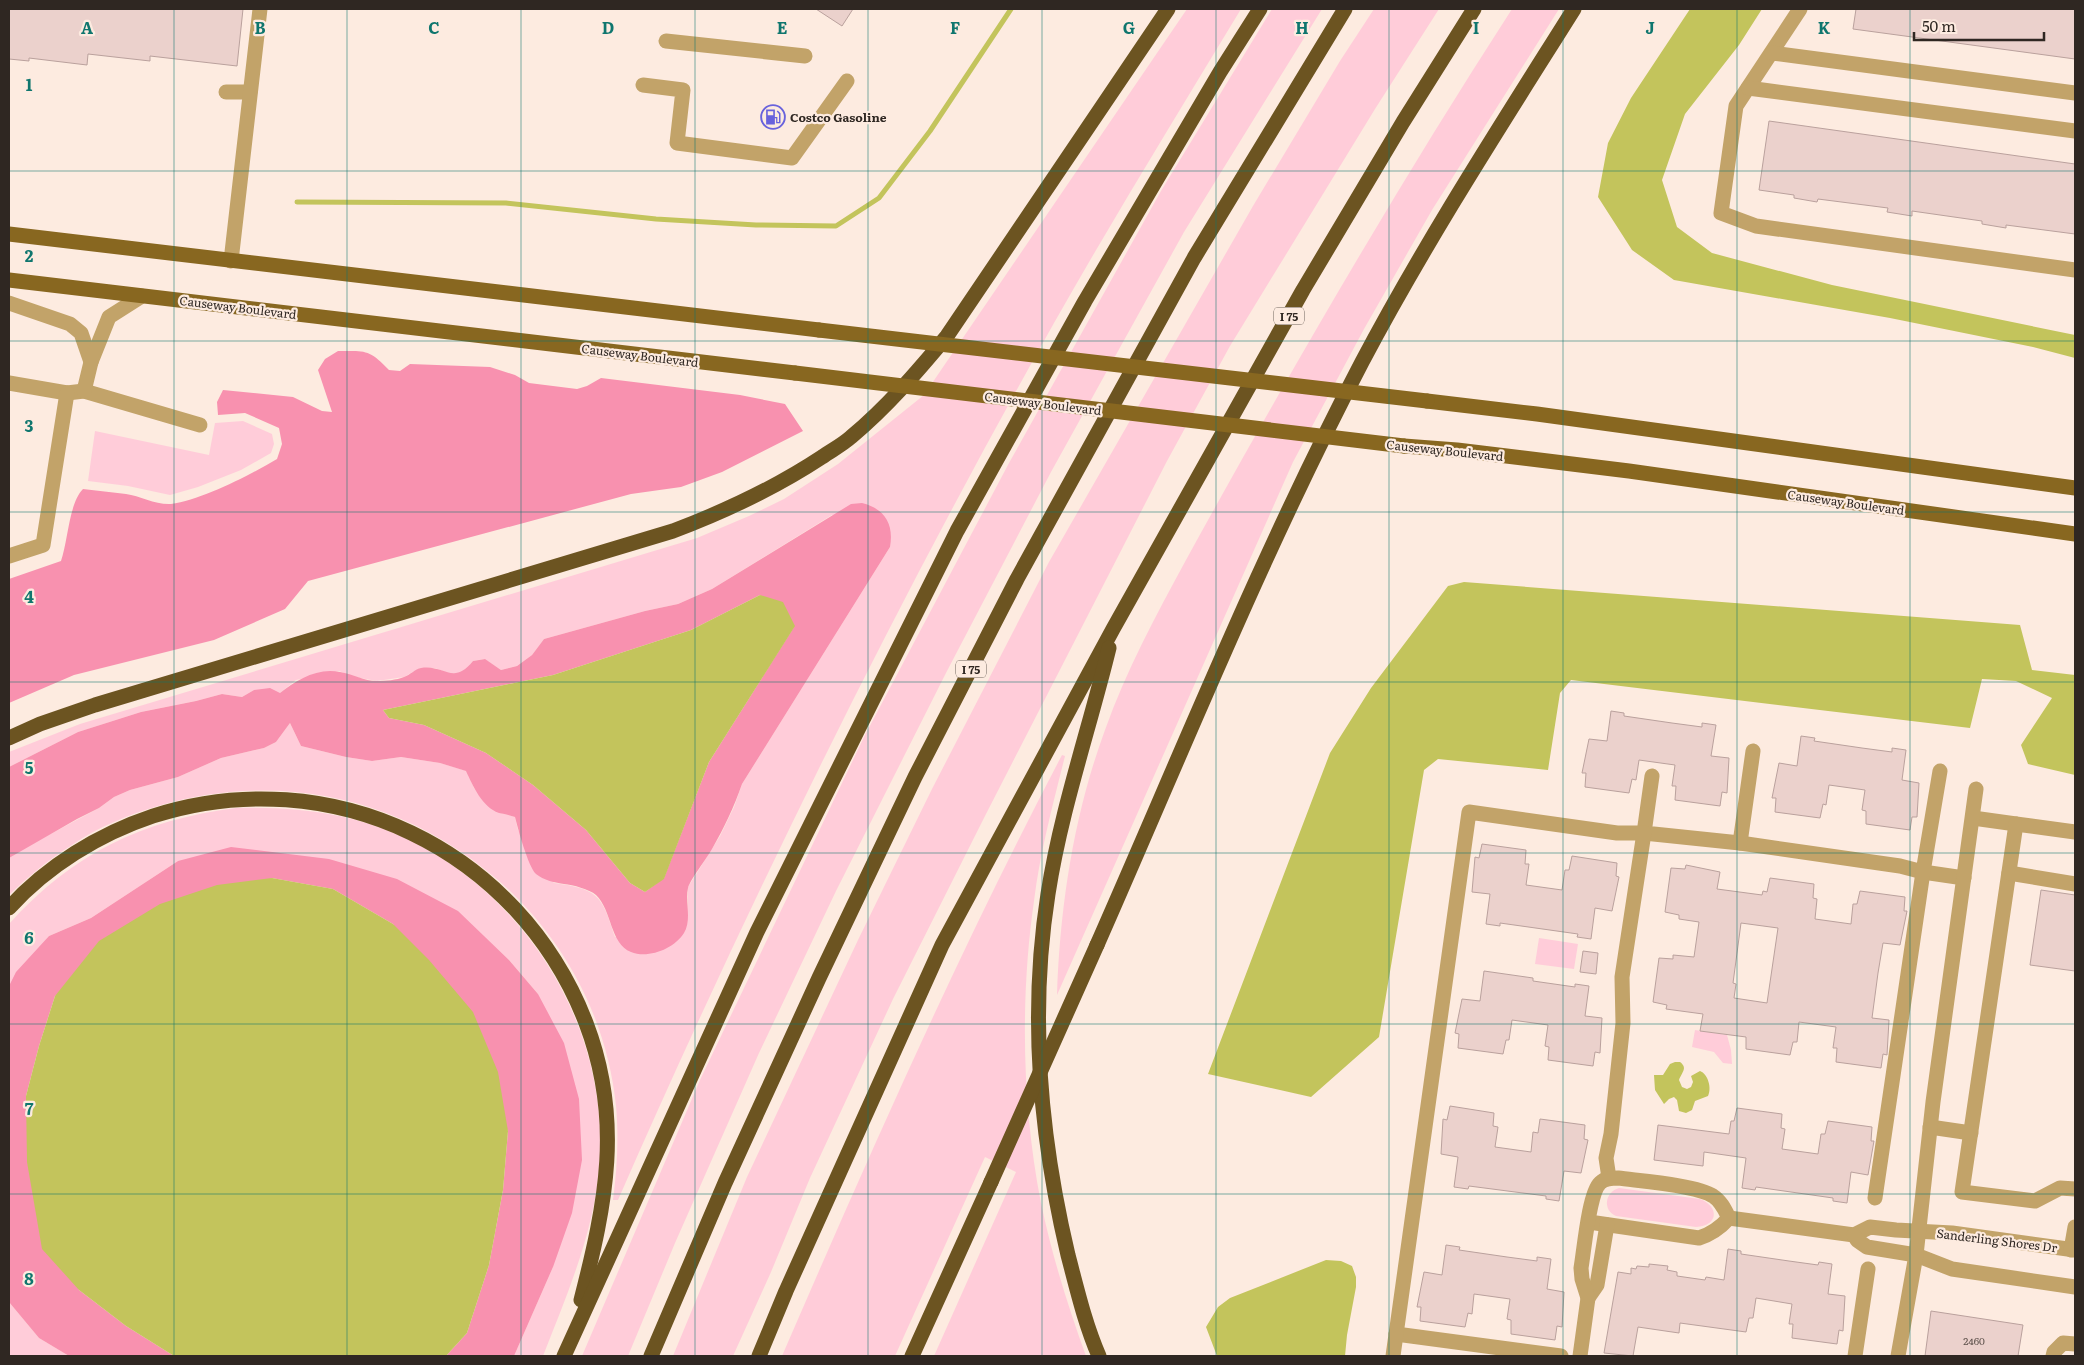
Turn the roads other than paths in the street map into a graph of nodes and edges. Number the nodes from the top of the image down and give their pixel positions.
1 (260, 9) edge
2 (1168, 9) edge
3 (1260, 9) edge
4 (1344, 9) edge
5 (1474, 9) edge
6 (1574, 9) edge
7 (1800, 9) edge
8 (666, 41) dead end
9 (1772, 53) junction
10 (804, 56) dead end
11 (847, 81) dead end
12 (643, 86) dead end
13 (1748, 88) junction
14 (226, 92) dead end
15 (250, 92) junction
16 (2075, 93) edge
17 (2075, 131) edge
18 (9, 234) edge
19 (231, 260) junction
20 (2075, 270) edge
21 (9, 280) edge
22 (142, 296) junction
23 (9, 303) edge
24 (91, 362) junction
25 (9, 383) edge
26 (84, 391) junction
27 (67, 393) junction
28 (200, 425) dead end
29 (2075, 488) edge
30 (2075, 534) edge
31 (9, 556) edge
32 (1113, 629) junction
33 (9, 738) edge
34 (1753, 751) dead end
35 (1940, 772) dead end
36 (1652, 776) dead end
37 (1976, 789) dead end
38 (1973, 818) junction
39 (2016, 824) junction
40 (2075, 832) edge
41 (1644, 833) junction
42 (1740, 843) junction
43 (1923, 872) junction
44 (2010, 873) junction
45 (1964, 878) junction
46 (2075, 884) edge
47 (9, 908) edge
48 (1930, 1127) junction
49 (1971, 1133) junction
50 (1609, 1178) junction
51 (2075, 1189) edge
52 (1875, 1198) dead end
53 (1729, 1218) junction
54 (1589, 1222) junction
55 (1607, 1224) junction
56 (2075, 1227) edge
57 (1919, 1231) junction
58 (1854, 1235) junction
59 (2073, 1250) edge
60 (1916, 1255) junction
61 (1868, 1269) dead end
62 (2075, 1287) edge
63 (1588, 1298) junction
64 (1396, 1334) junction
65 (572, 1338) junction
66 (2075, 1344) edge
67 (564, 1356) edge
68 (651, 1356) edge
69 (759, 1356) edge
70 (912, 1356) edge
71 (1099, 1356) edge
72 (1393, 1356) edge
73 (1561, 1356) edge
74 (1580, 1356) edge
75 (1855, 1356) edge
76 (1898, 1356) edge
77 (2053, 1356) edge

1 - 15 street
2 - 33 highway
3 - 65 highway
4 - 68 highway, I 75
5 - 32 highway, I 75
6 - 70 highway, bridge
7 - 9 street
8 - 10 street
9 - 13 street
9 - 16 street
11 - 12 street
13 - 17 street
13 - 20 street
14 - 15 street
15 - 19 street
18 - 19 main road
19 - 29 main road, bridge
21 - 22 main road, Causeway Boulevard
22 - 24 street
22 - 30 main road, Causeway Boulevard, bridge
23 - 24 street
24 - 26 street
25 - 27 street
26 - 27 street
26 - 28 street
27 - 31 street
32 - 69 highway, I 75
32 - 71 highway
34 - 42 street
35 - 43 street
36 - 41 street
37 - 38 street
38 - 39 street
38 - 45 street
39 - 40 street
39 - 44 street
41 - 42 street
41 - 50 street
41 - 64 street
42 - 43 street
43 - 45 street
43 - 52 street
44 - 46 street
44 - 49 street
45 - 48 street
47 - 65 highway
48 - 49 street
48 - 57 street
49 - 51 street
50 - 53 street
50 - 54 street
53 - 55 street
53 - 58 street
54 - 55 street
54 - 63 street
55 - 63 street
56 - 59 street
57 - 58 street, Sanderling Shores Dr
57 - 59 street, Sanderling Shores Dr
57 - 60 street
58 - 60 street
60 - 62 street
60 - 76 street
61 - 75 street
63 - 74 street
64 - 72 street
64 - 73 street
65 - 67 highway
66 - 77 street

